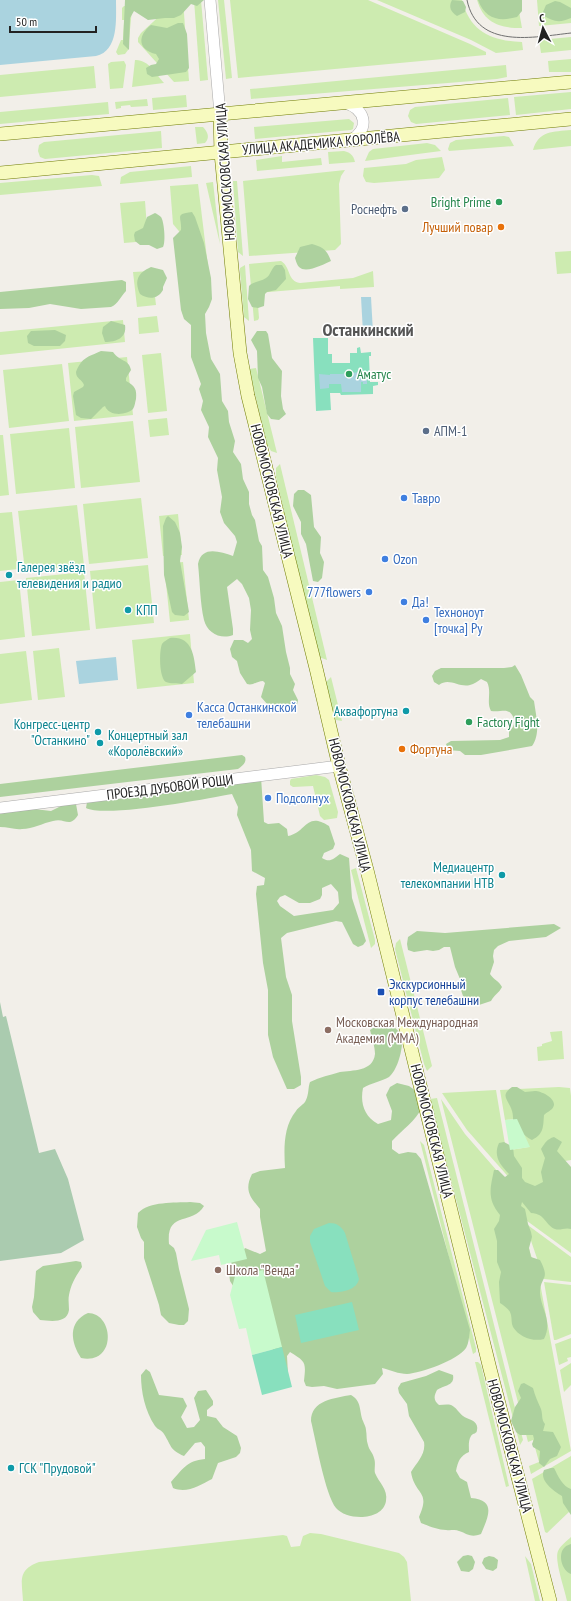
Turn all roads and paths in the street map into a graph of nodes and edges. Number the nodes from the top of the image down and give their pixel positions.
1 (210, 0) edge
2 (571, 82) edge
3 (346, 103) junction
4 (220, 114) junction
5 (571, 119) edge
6 (0, 134) edge
7 (350, 140) junction
8 (221, 152) junction
9 (0, 173) edge
10 (339, 766) junction
11 (0, 808) edge
12 (550, 1601) edge

1 - 4 street, НОВОМОСКОВСКАЯ УЛИЦА
2 - 3 main road
3 - 4 main road
3 - 7 street
4 - 6 main road
4 - 8 main road, НОВОМОСКОВСКАЯ УЛИЦА
5 - 7 main road, УЛИЦА АКАДЕМИКА КОРОЛЁВА
7 - 8 main road, УЛИЦА АКАДЕМИКА КОРОЛЁВА
8 - 9 main road, УЛИЦА АКАДЕМИКА КОРОЛЁВА
8 - 10 main road, НОВОМОСКОВСКАЯ УЛИЦА
10 - 11 street, ПРОЕЗД ДУБОВОЙ РОЩИ
10 - 12 main road, НОВОМОСКОВСКАЯ УЛИЦА

